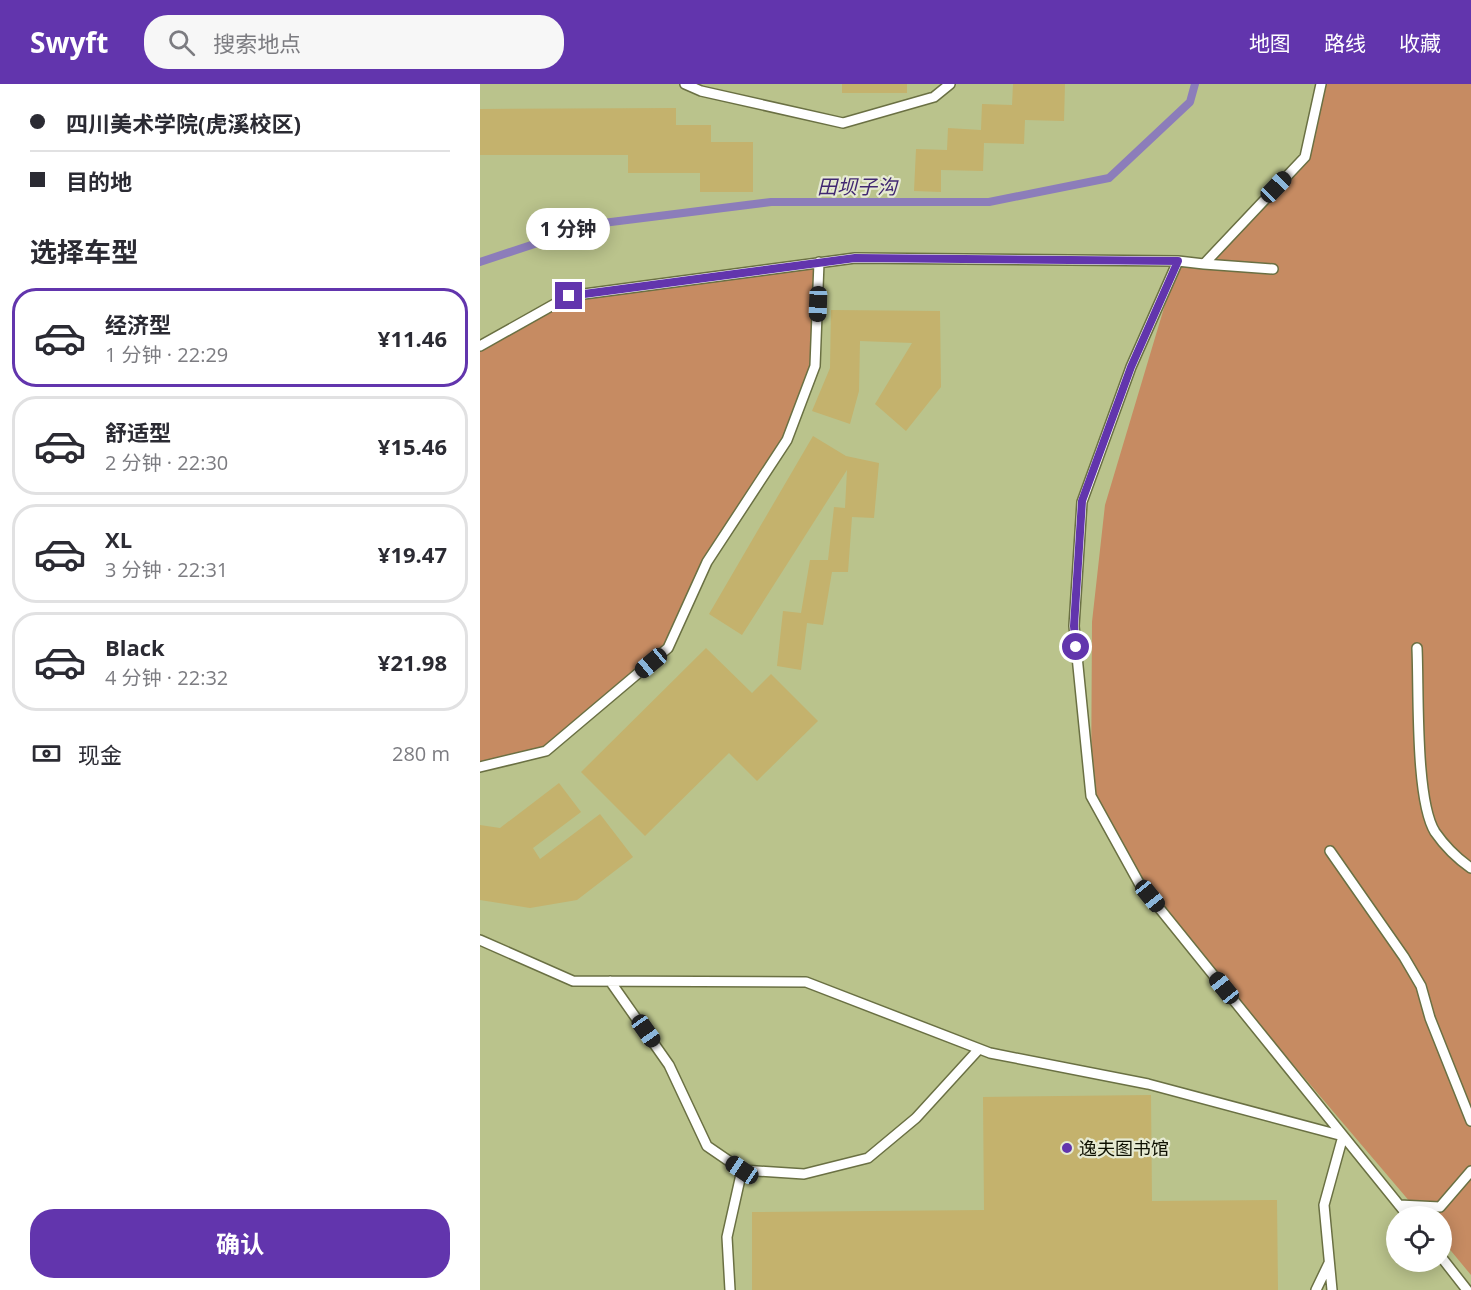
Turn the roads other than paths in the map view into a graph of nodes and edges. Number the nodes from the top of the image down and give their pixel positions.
1 (685, 84) edge
2 (950, 84) edge
3 (1321, 84) edge
4 (1178, 261) junction
5 (819, 262) junction
6 (1203, 264) junction
7 (1273, 269) dead end
8 (480, 346) edge
9 (1417, 648) dead end
10 (480, 767) edge
11 (1330, 851) dead end
12 (1471, 868) edge
13 (480, 940) edge
14 (610, 981) junction
15 (979, 1049) junction
16 (1471, 1121) edge
17 (1343, 1136) junction
18 (742, 1170) junction
19 (1471, 1171) edge
20 (1399, 1205) joint
21 (1329, 1263) junction
22 (1452, 1271) edge
23 (730, 1290) edge
24 (1316, 1290) edge
25 (1332, 1290) edge
26 (1467, 1290) edge

1 - 2 lane
3 - 6 lane
4 - 5 lane
4 - 6 lane
4 - 17 lane
5 - 8 lane
5 - 10 lane
6 - 7 lane
9 - 12 lane
11 - 16 lane
13 - 14 lane
14 - 15 lane
14 - 18 lane
15 - 17 lane
15 - 18 lane
17 - 20 lane
17 - 21 lane
18 - 23 lane
19 - 20 lane
21 - 24 lane
21 - 25 lane
22 - 26 lane

